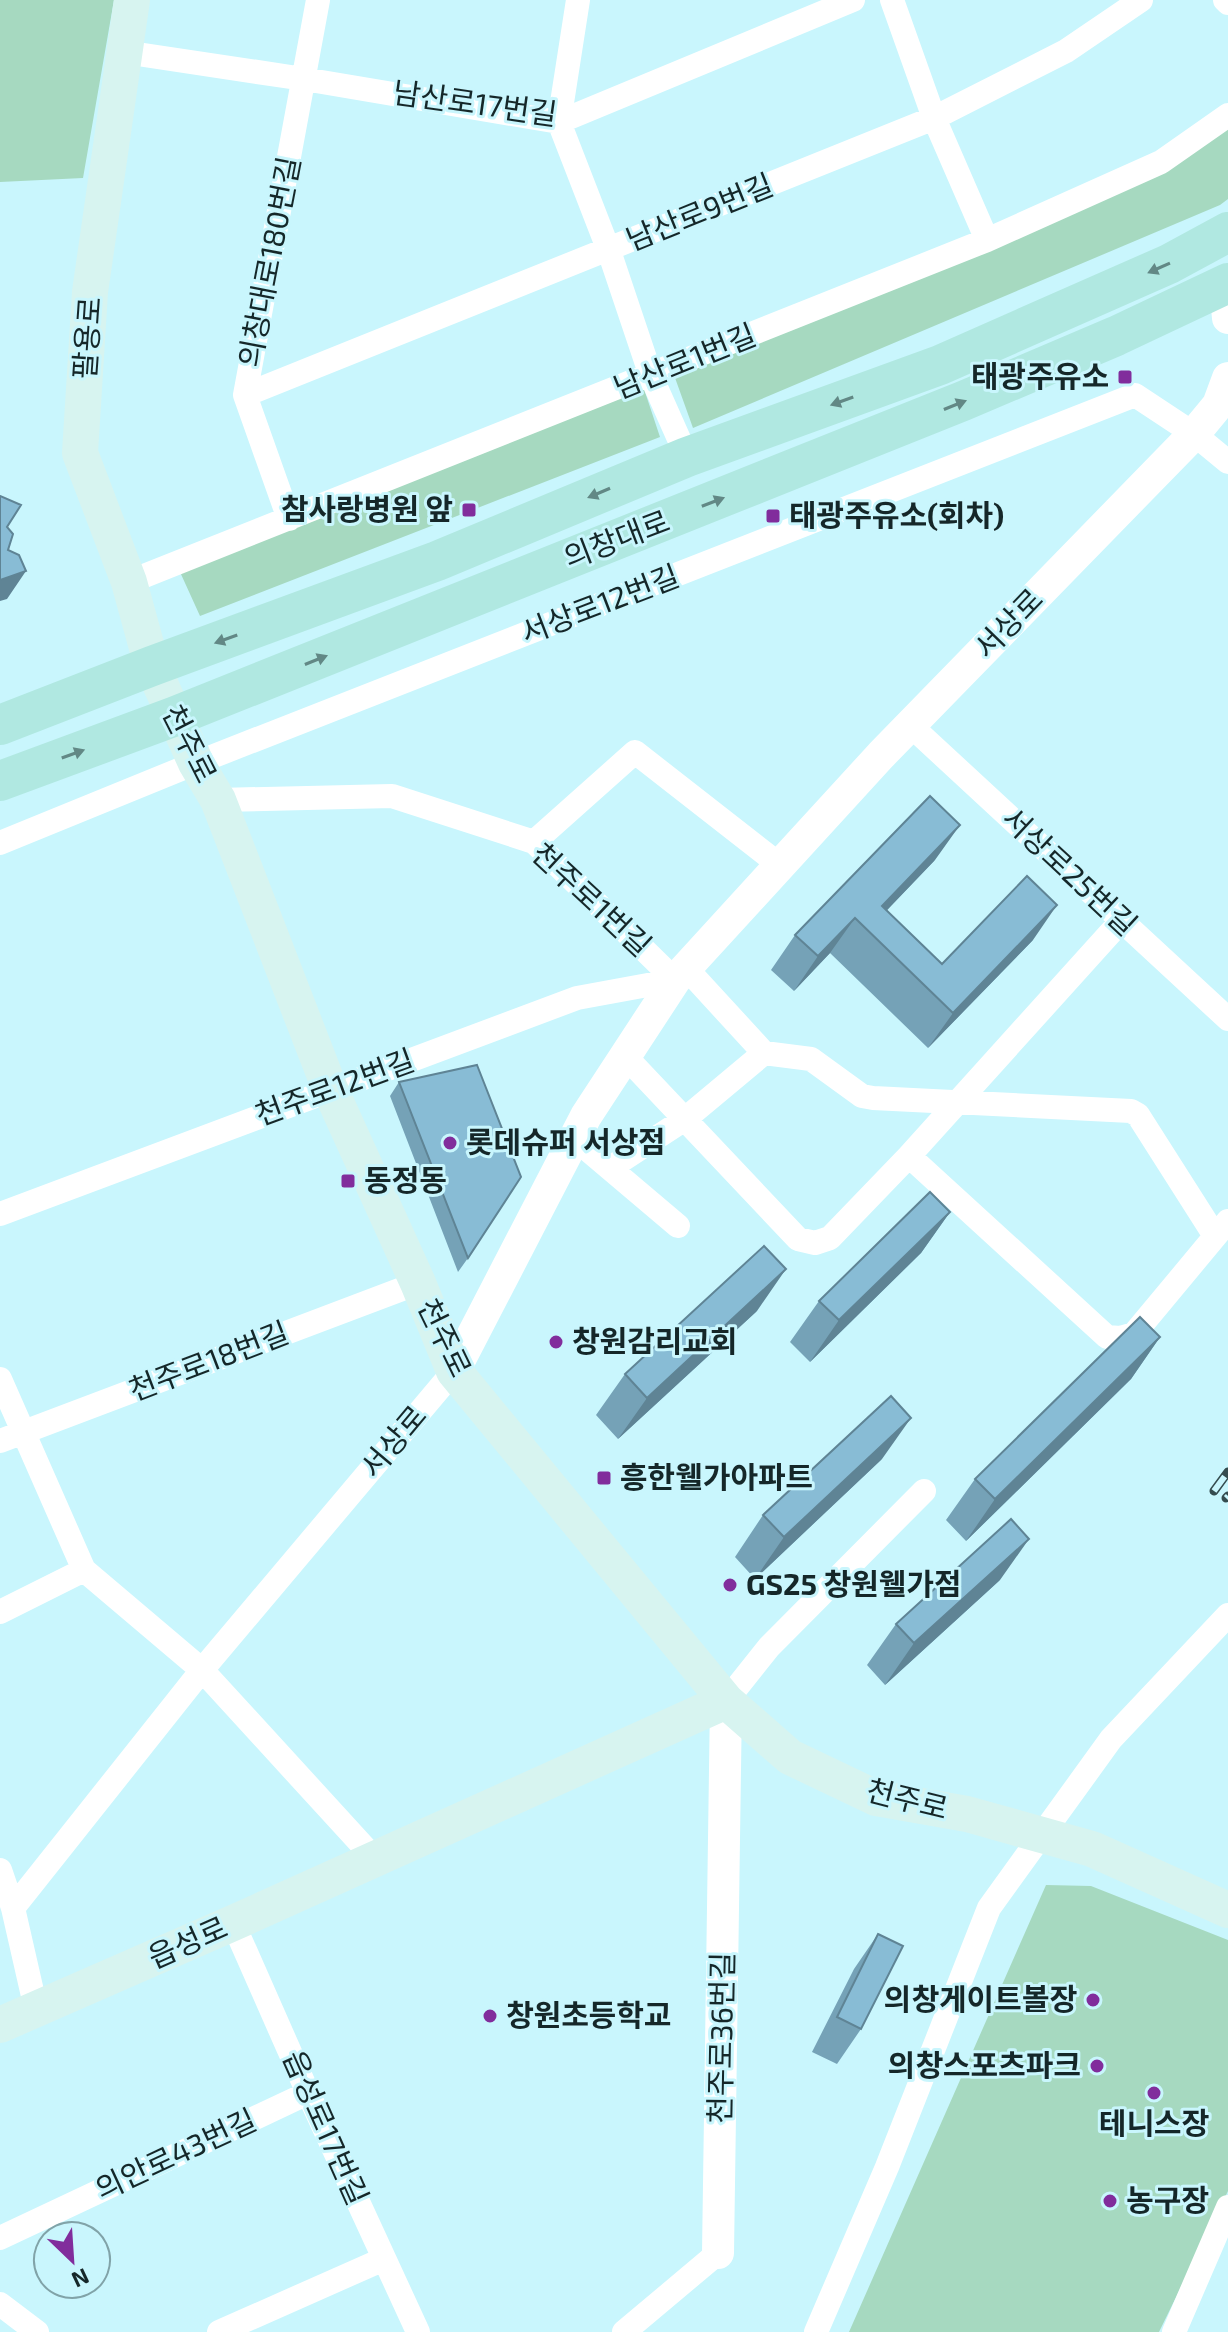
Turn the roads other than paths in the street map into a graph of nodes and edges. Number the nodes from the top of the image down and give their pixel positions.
1 (132, 0) edge
2 (318, 0) edge
3 (578, 0) edge
4 (853, 0) edge
5 (892, 0) edge
6 (1141, 0) edge
7 (124, 52) junction
8 (304, 79) junction
9 (1228, 115) edge
10 (934, 118) junction
11 (559, 122) junction
12 (1228, 232) edge
13 (987, 240) junction
14 (609, 251) junction
15 (1227, 295) edge
16 (651, 376) junction
17 (1228, 378) edge
18 (245, 395) junction
19 (1194, 434) junction
20 (687, 457) junction
21 (1228, 462) edge
22 (289, 519) junction
23 (129, 582) junction
24 (152, 666) junction
25 (173, 717) junction
26 (0, 725) edge
27 (910, 725) junction
28 (196, 763) junction
29 (0, 781) edge
30 (218, 800) junction
31 (534, 842) junction
32 (0, 843) edge
33 (781, 866) junction
34 (1122, 920) junction
35 (680, 974) junction
36 (1228, 1019) edge
37 (764, 1053) junction
38 (625, 1056) junction
39 (330, 1089) junction
40 (957, 1102) junction
41 (685, 1119) junction
42 (574, 1138) junction
43 (909, 1156) junction
44 (610, 1168) junction
45 (0, 1214) edge
46 (678, 1226) dead end
47 (1222, 1228) edge
48 (418, 1283) junction
49 (454, 1371) junction
50 (0, 1379) edge
51 (23, 1432) junction
52 (0, 1441) edge
53 (924, 1491) dead end
54 (84, 1570) junction
55 (0, 1612) edge
56 (1228, 1615) edge
57 (202, 1670) junction
58 (726, 1701) junction
59 (374, 1858) junction
60 (0, 1870) edge
61 (13, 1908) junction
62 (1228, 1910) edge
63 (233, 1923) junction
64 (36, 2009) junction
65 (0, 2025) edge
66 (308, 2093) junction
67 (1228, 2207) edge
68 (0, 2238) edge
69 (718, 2253) joint
70 (384, 2259) junction
71 (0, 2304) edge
72 (37, 2332) edge
73 (219, 2332) edge
74 (418, 2332) edge
75 (624, 2332) edge
76 (816, 2332) edge
77 (1174, 2332) edge

1 - 7 main road, 팔용로
2 - 8 street, 의창대로180번길
3 - 11 street
4 - 11 street, 남산로17번길
5 - 10 street
6 - 10 street, 남산로9번길
7 - 8 street, 남산로17번길
7 - 23 main road, 팔용로
8 - 11 street, 남산로17번길
8 - 18 street, 의창대로180번길
9 - 13 street, 남산로1번길
10 - 13 street
10 - 14 street, 남산로9번길
11 - 14 street
12 -> 20 main road, 의창대로
13 - 16 street, 남산로1번길
14 - 16 street
14 - 18 street, 남산로9번길
25 -> 15 main road, 의창대로
16 - 20 street
16 - 22 street, 남산로1번길
17 - 19 street, 서상로
18 - 22 street, 의창대로180번길
19 - 21 street
19 - 27 street, 서상로
19 - 28 street, 서상로12번길
20 -> 24 main road, 의창대로
22 - 23 street, 남산로1번길
23 - 24 main road, 팔용로
24 - 25 main road, 천주로
24 - 26 main road, 의창대로
25 - 28 main road, 천주로
29 -> 25 main road, 의창대로
27 - 33 street, 서상로
27 - 34 street, 서상로25번길
28 - 30 main road, 천주로
28 - 32 street, 서상로12번길
30 - 31 street, 천주로1번길
30 - 39 main road, 천주로
31 - 33 street
31 - 35 street, 천주로1번길
33 - 35 street, 서상로
34 - 36 street, 서상로25번길
34 - 40 street
35 - 37 street, 천주로1번길
35 - 38 street, 서상로
35 - 39 street, 천주로12번길
37 - 40 street
37 - 41 street
38 - 41 street
38 - 42 street, 서상로
39 - 45 street, 천주로12번길
39 - 48 main road, 천주로
40 - 43 street
40 - 47 street
41 - 43 street
41 - 44 street
42 - 44 street
42 - 49 street, 서상로
43 - 47 street
44 - 46 street
48 - 49 main road, 천주로
48 - 51 street, 천주로18번길
49 - 57 street, 서상로
49 - 58 main road, 천주로
50 - 51 street
51 - 52 street, 천주로18번길
51 - 54 street
53 - 58 street
54 - 55 street
54 - 57 street
56 - 76 street
57 - 59 street
57 - 61 street, 서상로
58 - 59 main road, 읍성로
58 - 62 main road, 천주로
58 - 69 street, 천주로36번길
59 - 63 main road, 읍성로
60 - 61 street
61 - 64 street
63 - 64 main road, 읍성로
63 - 66 street, 읍성로17번길
64 - 65 main road, 읍성로
66 - 68 street, 의안로43번길
66 - 70 street, 읍성로17번길
67 - 77 street
69 - 75 street, 천주로36번길
70 - 73 street
70 - 74 street, 읍성로17번길
71 - 72 street

